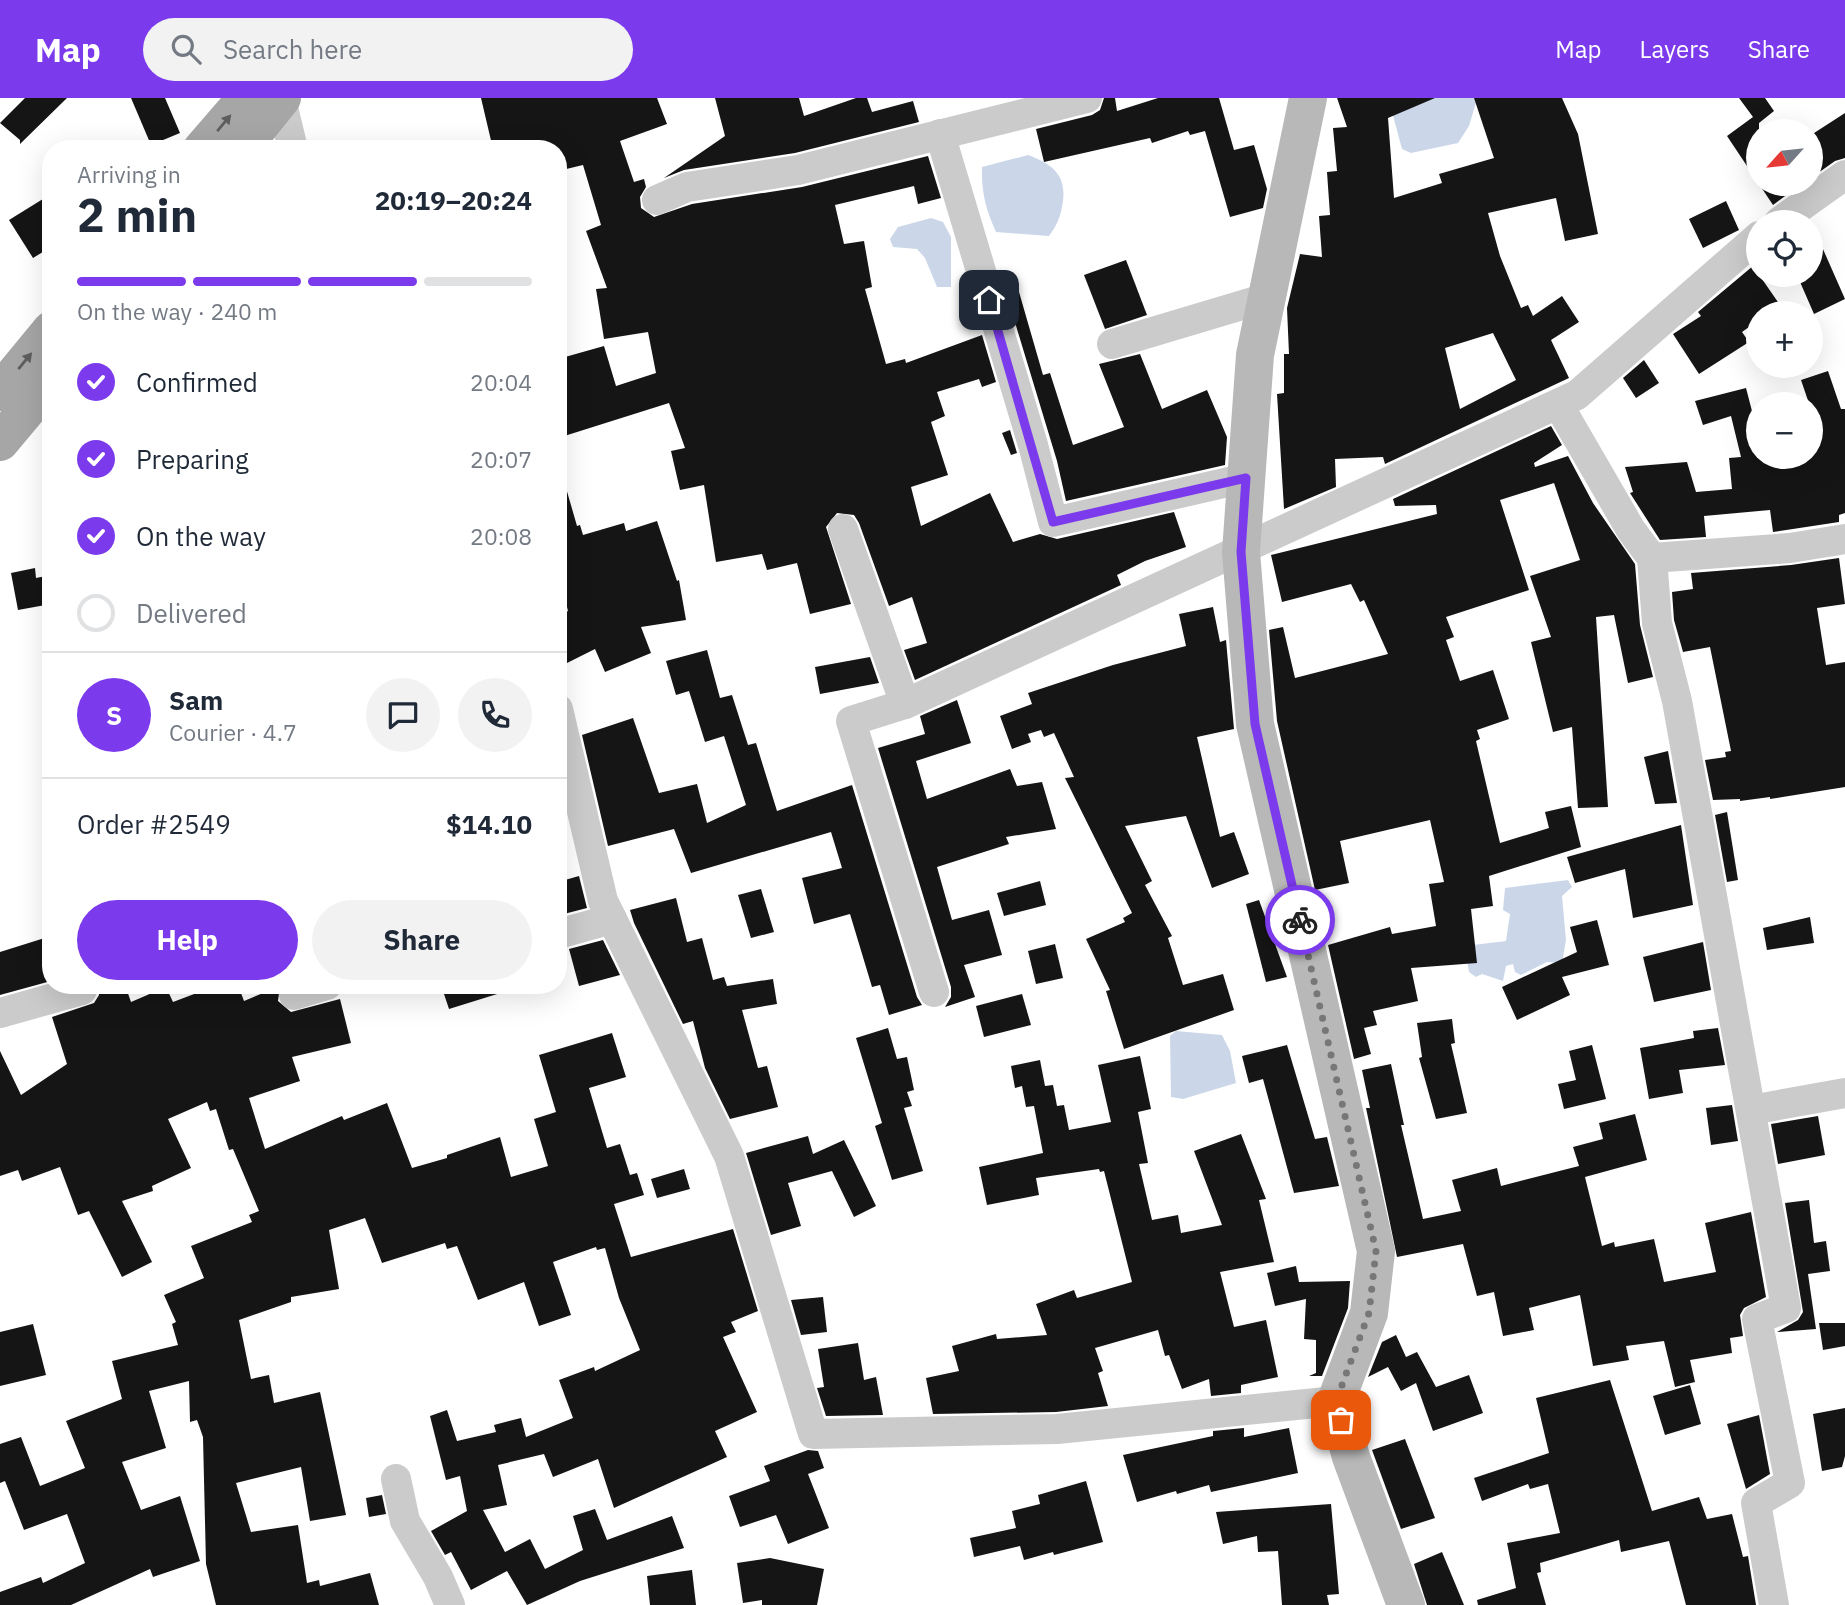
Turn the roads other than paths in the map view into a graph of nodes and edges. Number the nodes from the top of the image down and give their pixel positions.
1 (246, 98) edge
2 (282, 98) edge
3 (1087, 98) edge
4 (1308, 98) edge
5 (940, 134) junction
6 (210, 140) edge
7 (248, 140) edge
8 (291, 140) edge
9 (1845, 175) edge
10 (657, 200) dead end
11 (1796, 210) edge
12 (1746, 247) edge
13 (1266, 298) junction
14 (42, 341) edge
15 (1112, 344) dead end
16 (0, 392) edge
17 (42, 392) edge
18 (1558, 404) junction
19 (0, 442) edge
20 (1246, 478) junction
21 (844, 529) dead end
22 (1845, 539) edge
23 (1241, 552) junction
24 (1652, 558) junction
25 (905, 704) junction
26 (567, 747) edge
27 (612, 919) junction
28 (567, 932) edge
29 (934, 992) dead end
30 (65, 994) edge
31 (297, 994) edge
32 (294, 995) dead end
33 (0, 1013) edge
34 (1845, 1093) edge
35 (1751, 1110) junction
36 (1336, 1401) junction
37 (396, 1479) dead end
38 (450, 1605) edge
39 (1406, 1605) edge
40 (1774, 1605) edge

6 -> 1 main road
2 - 7 main road
2 - 8 street
3 - 5 street
4 - 13 main road
5 - 10 street
5 - 20 street
9 - 11 street
12 - 18 street
13 - 15 street
13 - 20 main road
16 -> 14 main road
17 - 19 main road
18 - 23 street
18 - 24 street
20 - 23 main road
21 - 25 street
22 - 24 street
23 - 25 street
23 - 36 main road
24 - 35 street
25 - 29 street
26 - 27 street
27 - 28 street
27 - 36 street
30 - 33 street
31 - 32 street
34 - 35 street
35 - 40 street
36 - 39 main road
37 - 38 street

